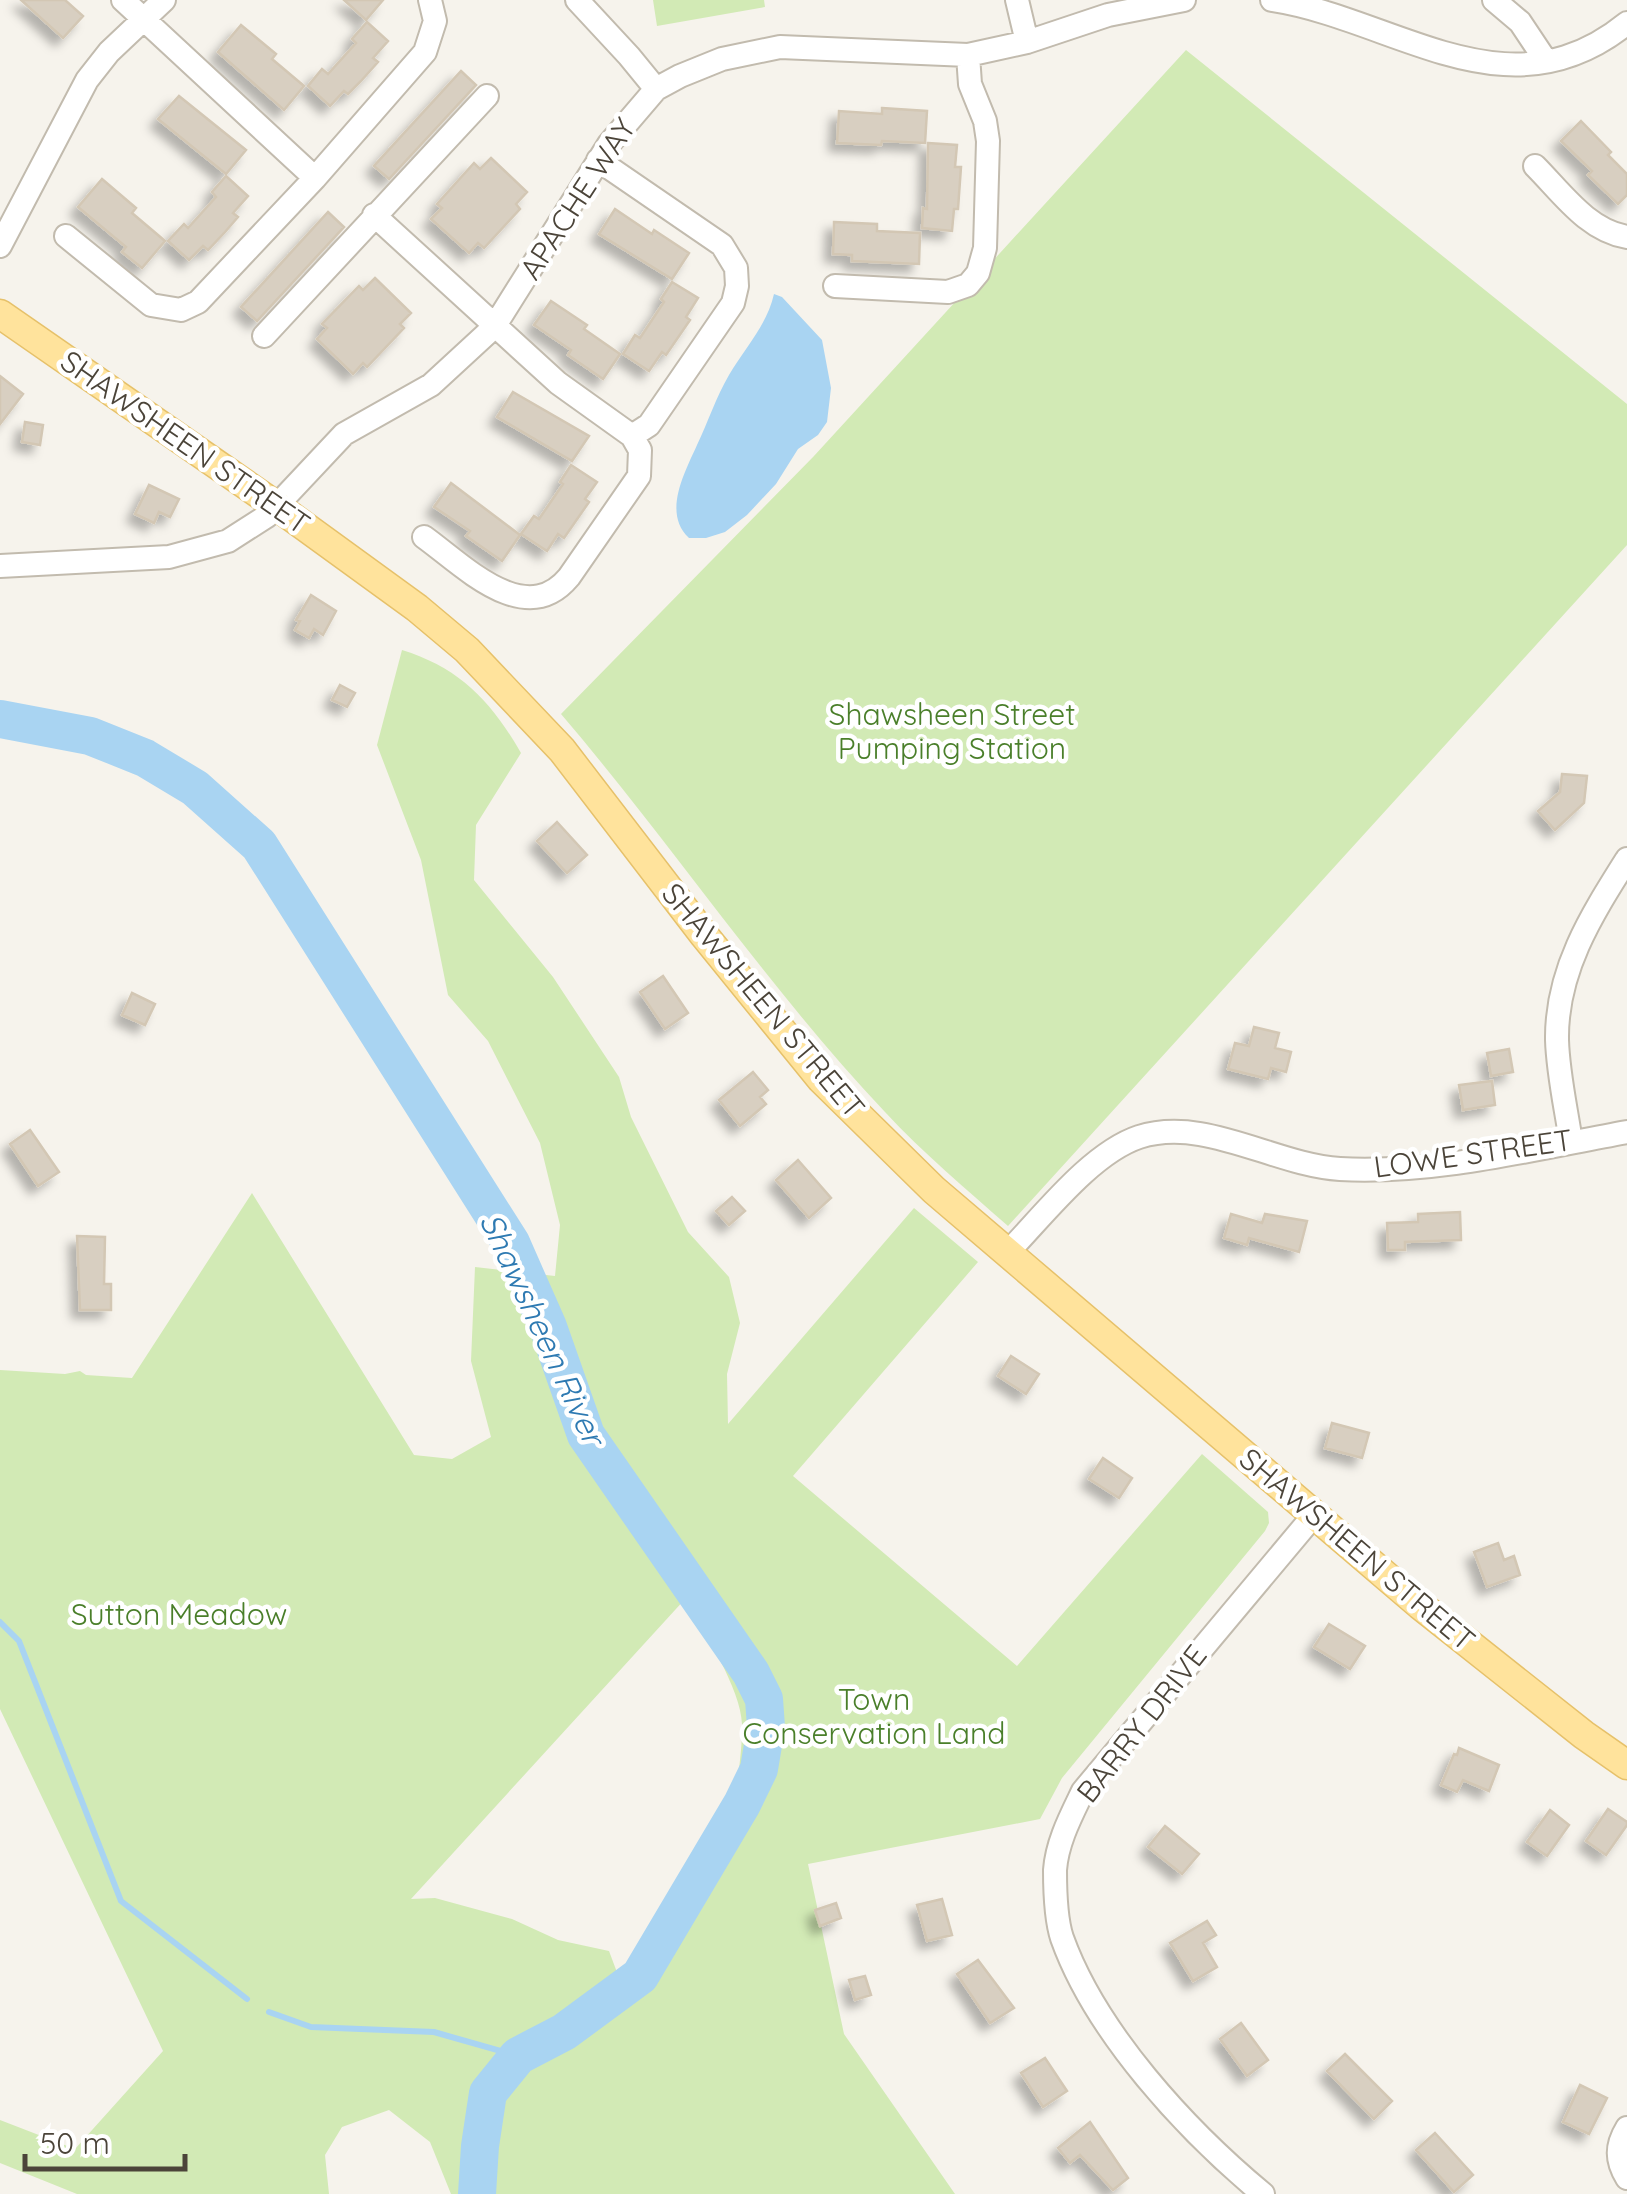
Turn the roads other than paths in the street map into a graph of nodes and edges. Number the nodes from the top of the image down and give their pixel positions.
1 (123, 0) edge
2 (164, 0) edge
3 (430, 0) edge
4 (576, 0) edge
5 (1017, 0) edge
6 (1184, 0) edge
7 (1272, 0) edge
8 (1494, 0) edge
9 (144, 17) junction
10 (1627, 23) edge
11 (1026, 42) junction
12 (968, 55) junction
13 (1546, 61) junction
14 (656, 89) junction
15 (487, 96) dead end
16 (598, 160) junction
17 (1535, 166) dead end
18 (315, 178) junction
19 (374, 215) junction
20 (66, 236) dead end
21 (1627, 237) edge
22 (0, 246) edge
23 (835, 286) dead end
24 (0, 314) edge
25 (494, 328) junction
26 (264, 336) dead end
27 (632, 436) junction
28 (278, 507) junction
29 (424, 537) dead end
30 (0, 566) edge
31 (1627, 860) edge
32 (1627, 1132) edge
33 (1571, 1142) junction
34 (1008, 1252) junction
35 (1314, 1515) junction
36 (1627, 1764) edge
37 (1627, 2128) edge
38 (1627, 2178) edge
39 (1263, 2194) edge

1 - 9 street
2 - 9 street
3 - 18 street
4 - 14 street
5 - 11 street
6 - 11 street, APACHE WAY
7 - 13 street
8 - 13 street
9 - 18 street
9 - 22 street
10 - 13 street
11 - 12 street, APACHE WAY
12 - 14 street, APACHE WAY
12 - 23 street
14 - 16 street, APACHE WAY
15 - 19 street
16 - 25 street, APACHE WAY
16 - 27 street
17 - 21 street
18 - 20 street
19 - 25 street
19 - 26 street
24 - 28 main road, SHAWSHEEN STREET
25 - 27 street
25 - 28 street, APACHE WAY
27 - 29 street
28 - 30 street, APACHE WAY
28 - 34 main road, SHAWSHEEN STREET
31 - 33 street
32 - 33 street, LOWE STREET
33 - 34 street, LOWE STREET
34 - 35 main road, SHAWSHEEN STREET
35 - 36 main road, SHAWSHEEN STREET
35 - 39 street, BARRY DRIVE
37 - 38 street

